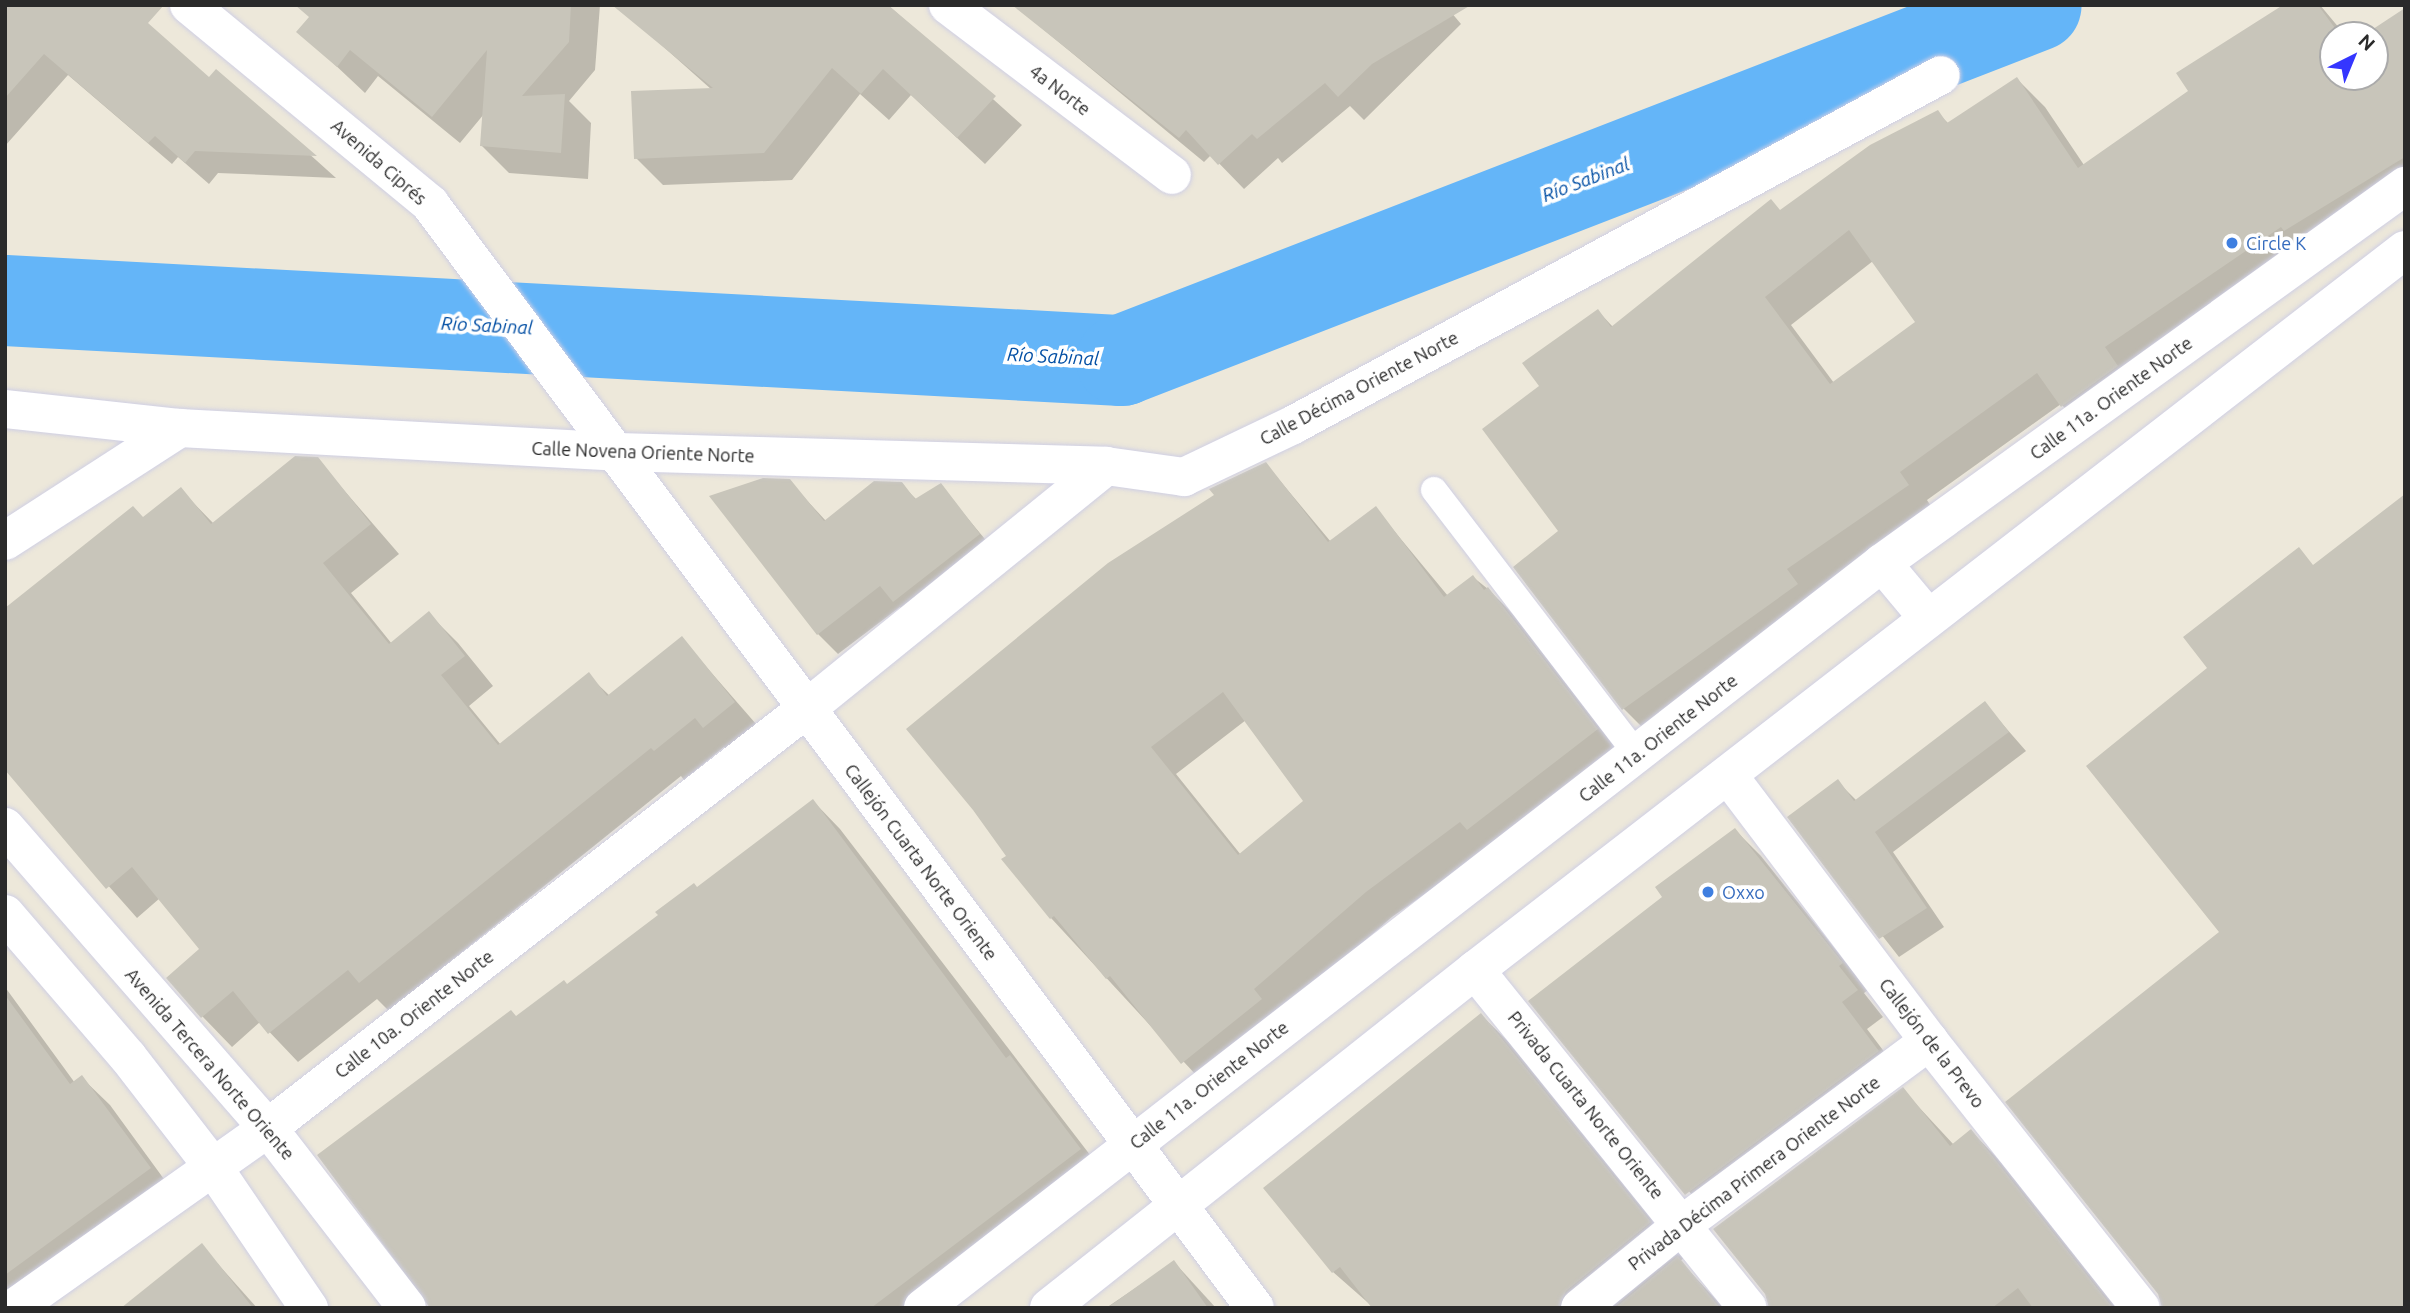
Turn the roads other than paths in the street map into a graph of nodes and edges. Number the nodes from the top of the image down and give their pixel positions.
1 (188, 5) edge
2 (948, 5) edge
3 (1941, 75) dead end
4 (1172, 175) dead end
5 (2405, 186) edge
6 (2405, 250) edge
7 (5, 409) edge
8 (590, 415) joint
9 (180, 428) junction
10 (617, 452) junction
11 (1106, 466) junction
12 (1434, 490) dead end
13 (5, 541) edge
14 (1882, 563) junction
15 (1928, 618) junction
16 (806, 709) junction
17 (1637, 755) junction
18 (1728, 775) junction
19 (5, 827) edge
20 (5, 914) edge
21 (1475, 970) junction
22 (1929, 1041) junction
23 (268, 1128) junction
24 (1133, 1144) junction
25 (213, 1167) junction
26 (1180, 1207) junction
27 (1684, 1224) junction
28 (14, 1308) edge
29 (309, 1308) edge
30 (407, 1308) edge
31 (923, 1308) edge
32 (1049, 1308) edge
33 (1255, 1308) edge
34 (1580, 1308) edge
35 (1748, 1308) edge
36 (2141, 1308) edge

1 - 8 street, Avenida Ciprés
2 - 4 street, 4a Norte
3 - 11 street, Calle Décima Oriente Norte
5 - 14 street, Calle 11a. Oriente Norte
6 - 15 street
7 - 9 street, Calle Novena Oriente Norte
8 - 10 street, Callejón Cuarta Norte Oriente
9 - 10 street, Calle Novena Oriente Norte
9 - 13 street
10 - 11 street, Calle Novena Oriente Norte
10 - 16 street, Callejón Cuarta Norte Oriente
11 - 16 street
12 - 17 lane
14 - 15 street
14 - 17 street, Calle 11a. Oriente Norte
15 - 18 street
16 - 23 street, Calle 10a. Oriente Norte
16 - 24 street, Callejón Cuarta Norte Oriente
17 - 24 street, Calle 11a. Oriente Norte
18 - 21 street
18 - 22 street, Callejón de la Prevo
19 - 23 street, Avenida Tercera Norte Oriente
20 - 25 street
21 - 26 street
21 - 27 street, Privada Cuarta Norte Oriente
22 - 27 street, Privada Décima Primera Oriente Norte
22 - 36 street, Callejón de la Prevo
23 - 25 street, Calle 10a. Oriente Norte
23 - 30 street, Avenida Tercera Norte Oriente
24 - 26 street, Callejón Cuarta Norte Oriente
24 - 31 street, Calle 11a. Oriente Norte
25 - 28 street, Calle 10a. Oriente Norte
25 - 29 street
26 - 32 street
26 - 33 street, Callejón Cuarta Norte Oriente
27 - 34 street, Privada Décima Primera Oriente Norte
27 - 35 street, Privada Cuarta Norte Oriente

